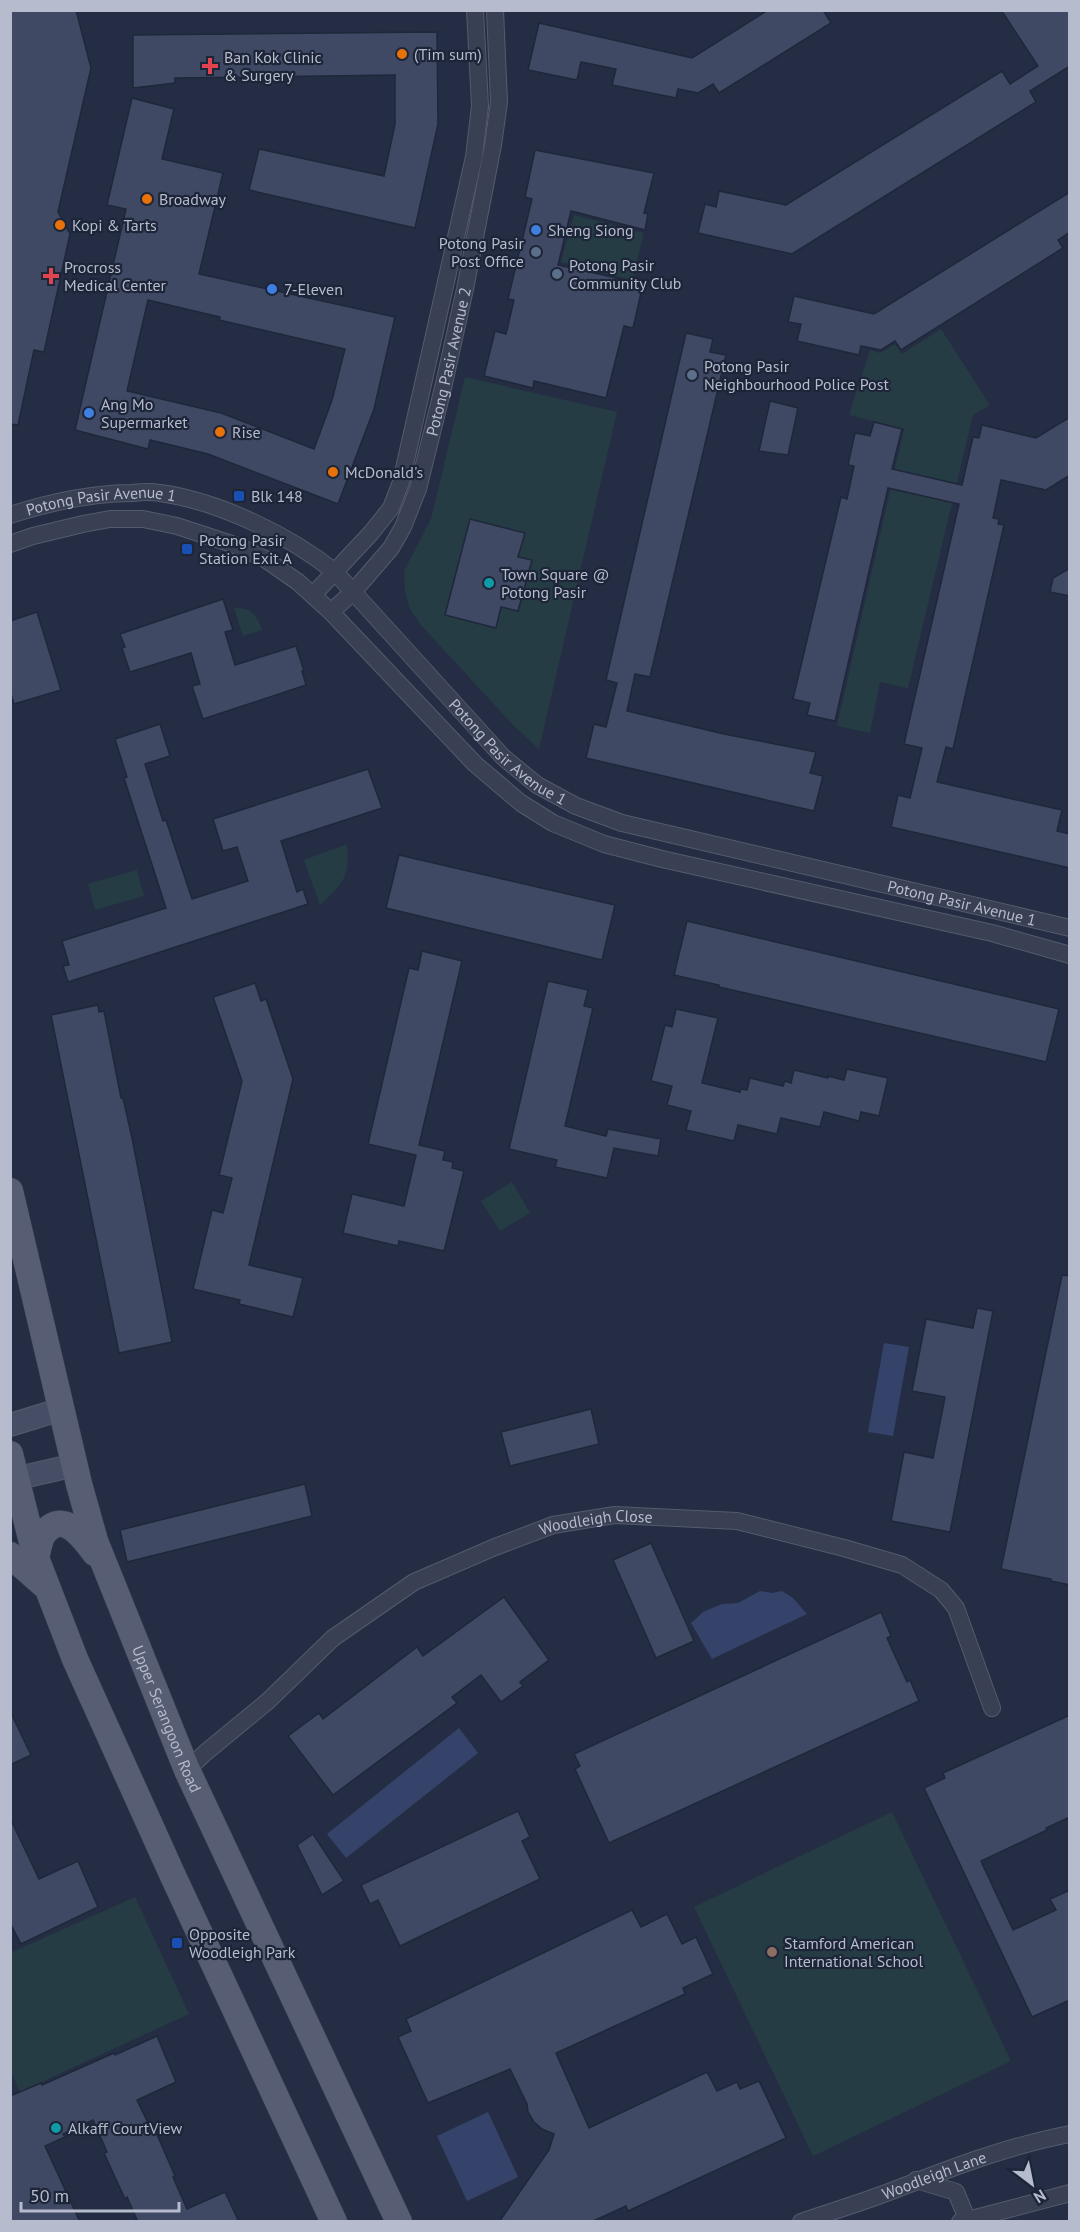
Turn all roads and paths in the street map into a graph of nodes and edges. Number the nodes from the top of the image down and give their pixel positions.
1 (475, 10) edge
2 (495, 10) edge
3 (10, 515) edge
4 (10, 544) edge
5 (335, 572) junction
6 (353, 592) junction
7 (313, 595) junction
8 (331, 612) junction
9 (1070, 928) edge
10 (1070, 955) edge
11 (10, 1191) edge
12 (62, 1409) junction
13 (10, 1425) edge
14 (10, 1454) edge
15 (75, 1465) junction
16 (13, 1479) edge
17 (10, 1555) edge
18 (36, 1558) junction
19 (105, 1568) junction
20 (48, 1588) junction
21 (992, 1708) dead end
22 (187, 1770) junction
23 (1070, 2133) edge
24 (916, 2180) junction
25 (1070, 2193) edge
26 (964, 2220) edge
27 (334, 2222) edge
28 (399, 2222) edge
29 (801, 2222) edge

1 - 5 street, Potong Pasir Avenue 2
2 - 6 street, Potong Pasir Avenue 2
3 - 5 street, Potong Pasir Avenue 1
4 - 7 street, Potong Pasir Avenue 1
5 - 6 street, Potong Pasir Avenue 1
5 - 7 street, Potong Pasir Avenue 2
6 - 8 street, Potong Pasir Avenue 2
6 - 9 street, Potong Pasir Avenue 1
7 - 8 street, Potong Pasir Avenue 1
8 - 10 street, Potong Pasir Avenue 1
11 - 12 main road, Upper Serangoon Road
12 - 13 street
12 - 15 main road, Upper Serangoon Road
14 - 16 main road
15 - 16 street
15 - 19 main road, Upper Serangoon Road
16 - 18 main road
17 - 20 main road
18 - 19 main road
18 - 20 main road
19 - 22 main road, Upper Serangoon Road
20 - 27 main road
21 - 22 street, Woodleigh Close
22 - 28 main road, Upper Serangoon Road
23 - 24 street, Woodleigh Lane
24 - 26 street
24 - 29 street, Woodleigh Lane
25 - 26 street

